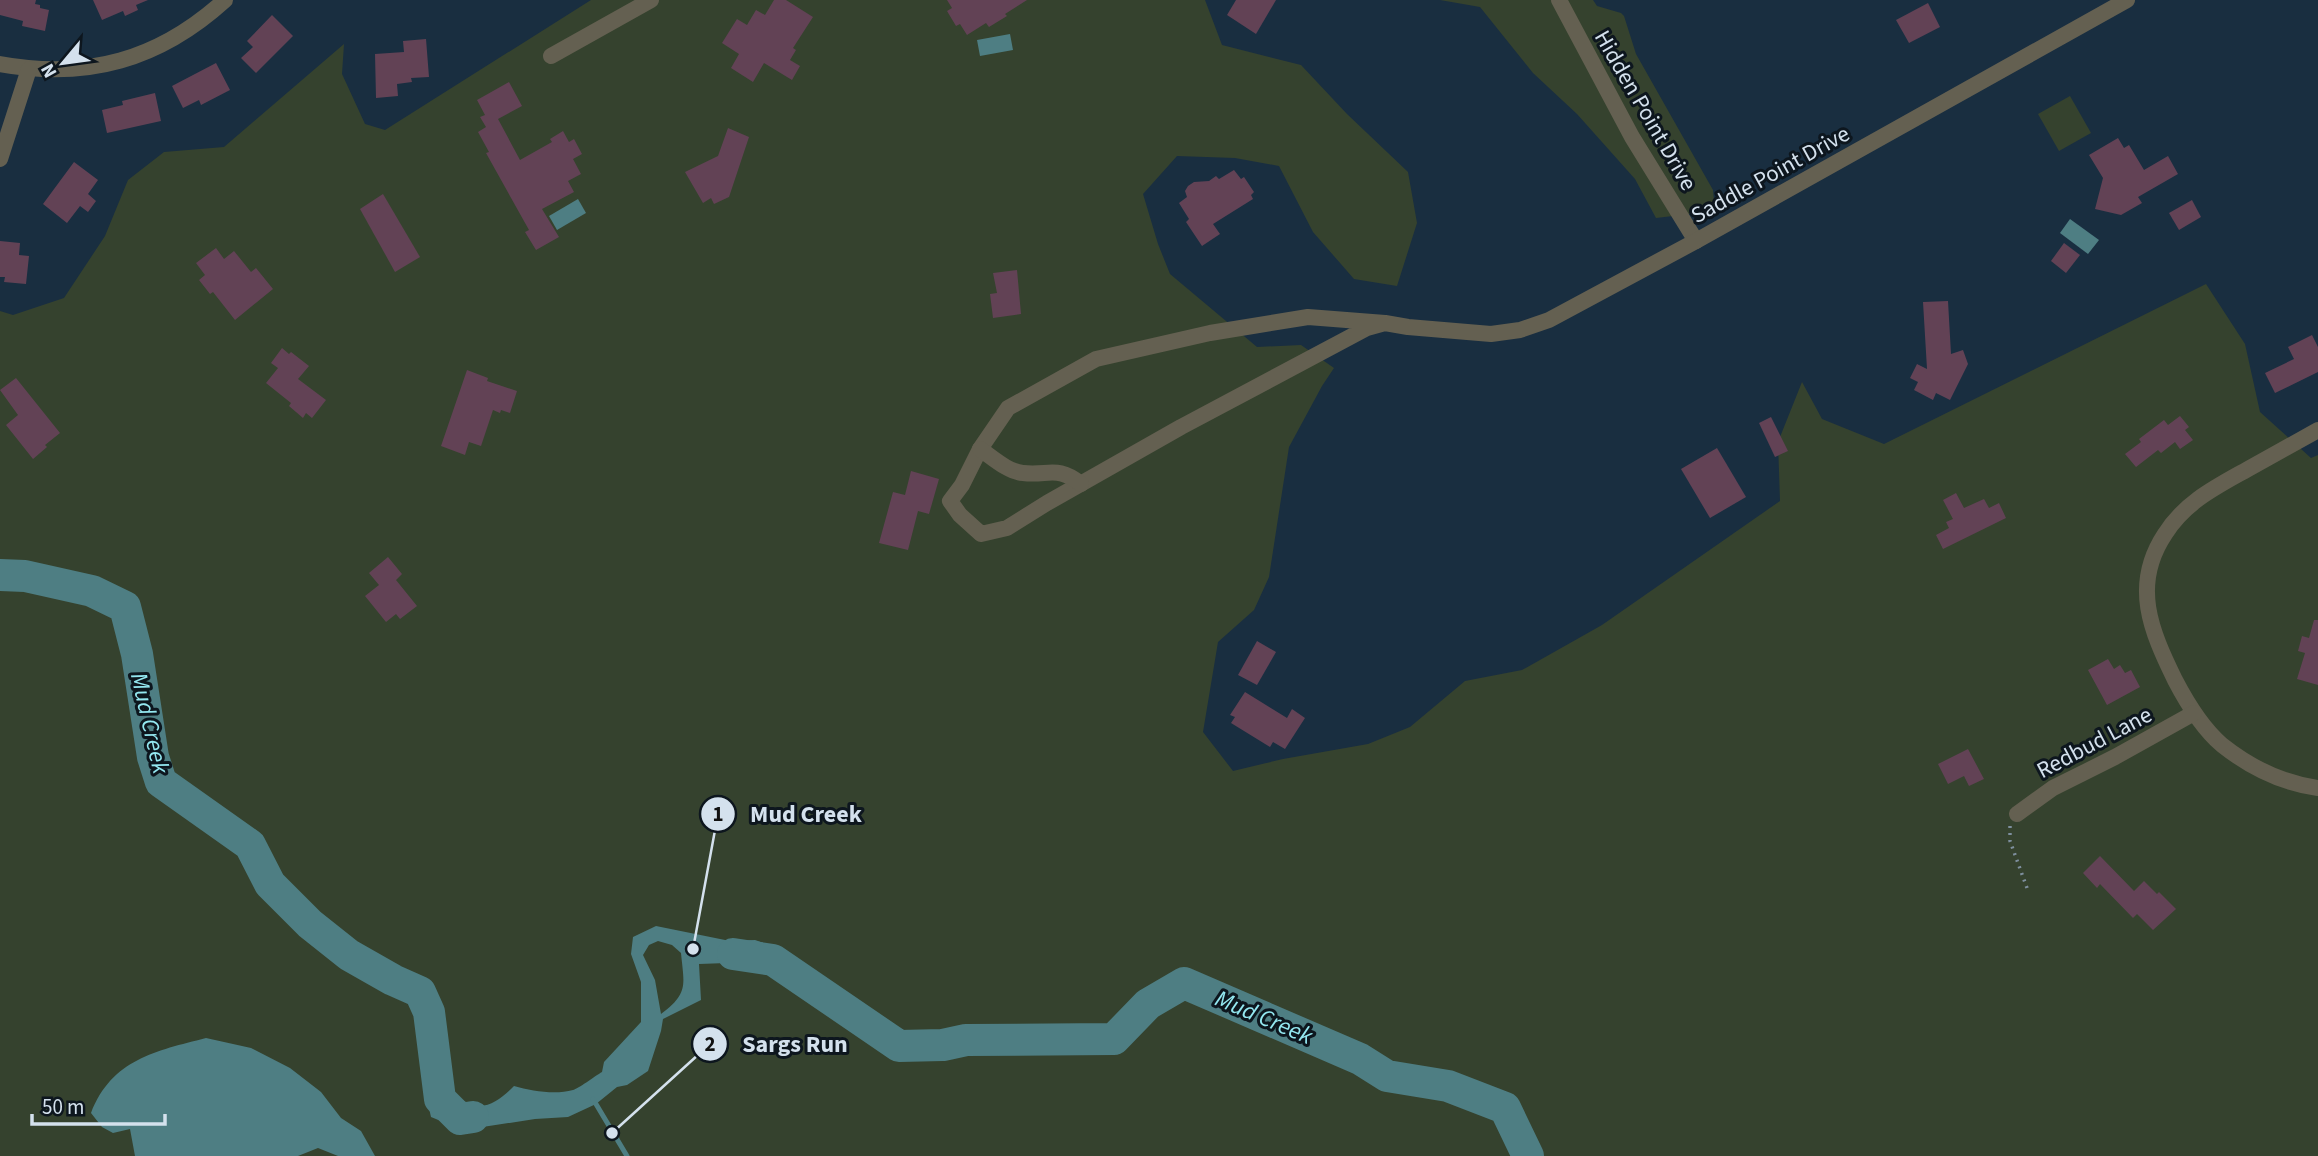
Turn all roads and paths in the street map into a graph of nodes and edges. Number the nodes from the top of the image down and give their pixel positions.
1 (225, 0) edge
2 (651, 0) edge
3 (1559, 0) edge
4 (2127, 0) edge
5 (551, 56) dead end
6 (0, 64) edge
7 (29, 69) junction
8 (0, 159) edge
9 (1696, 241) junction
10 (1385, 323) junction
11 (2318, 430) edge
12 (980, 449) junction
13 (1081, 484) junction
14 (2194, 713) junction
15 (2318, 788) edge
16 (2017, 814) joint
17 (2026, 888) dead end

1 - 7 street
2 - 5 street
3 - 9 street, Hidden Point Drive
4 - 9 street, Saddle Point Drive
6 - 7 street
7 - 8 street
9 - 10 street, Saddle Point Drive
10 - 12 street, Saddle Point Drive
10 - 13 street
11 - 14 street
12 - 13 street
12 - 13 street, Saddle Point Drive
14 - 15 street
14 - 16 street, Redbud Lane
16 - 17 path

